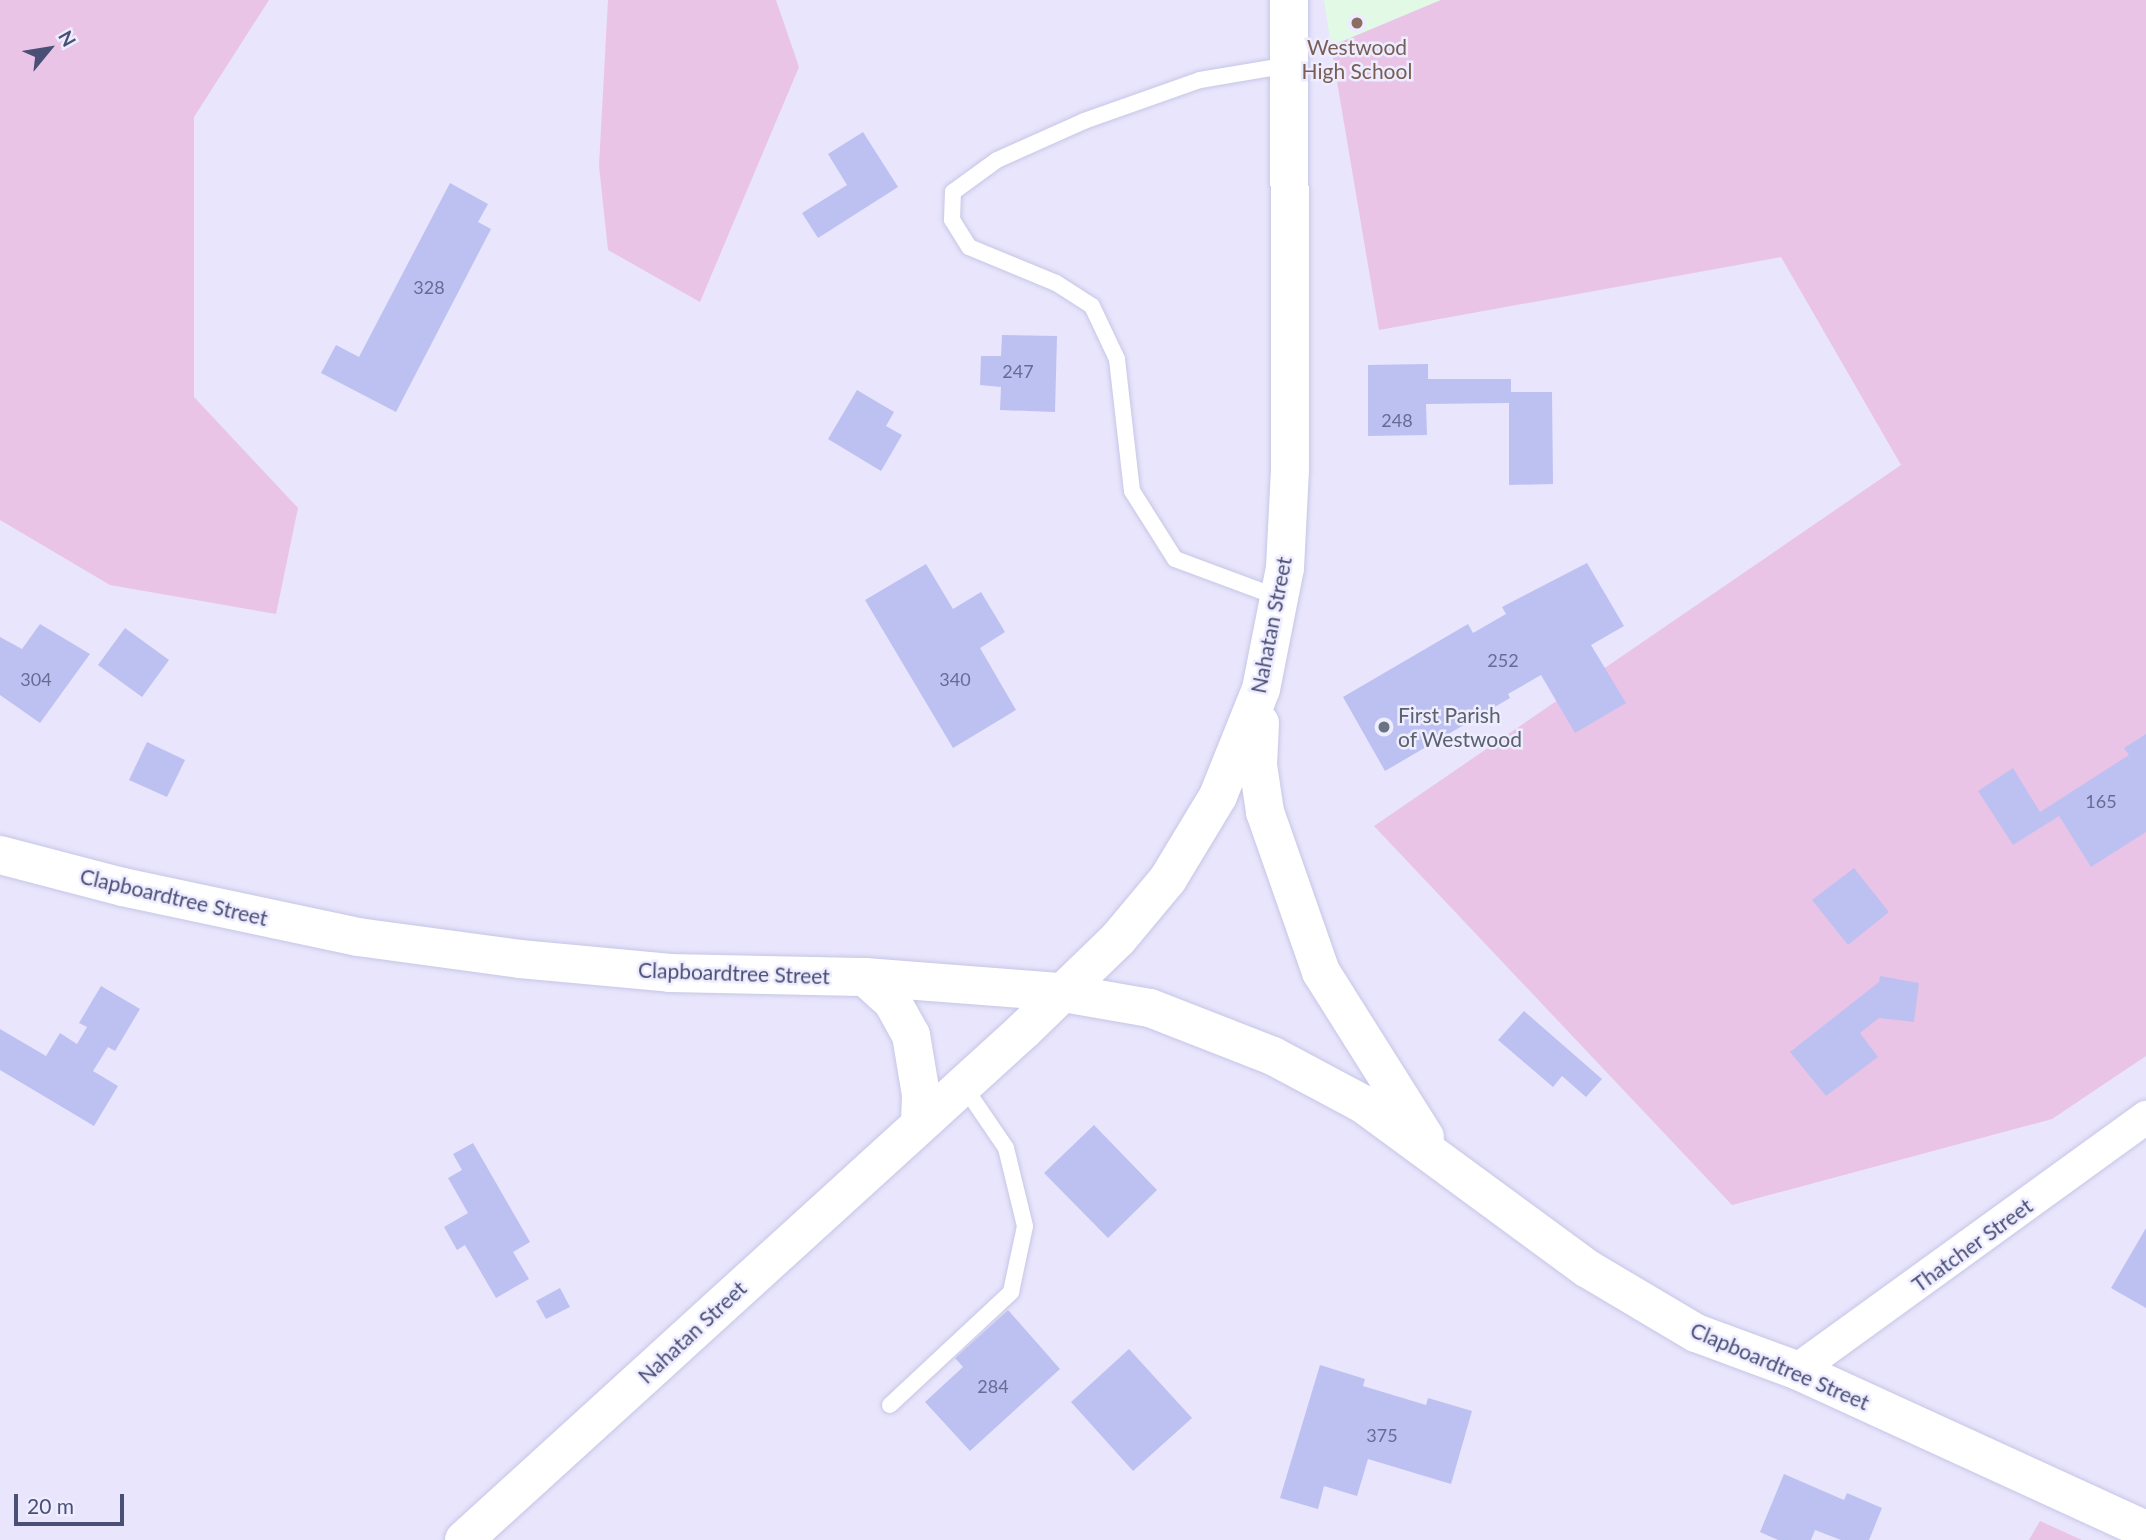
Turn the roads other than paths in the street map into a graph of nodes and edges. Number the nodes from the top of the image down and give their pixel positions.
1 (1289, 0) edge
2 (1290, 65) junction
3 (1280, 598) junction
4 (1261, 690) junction
5 (0, 855) edge
6 (865, 977) junction
7 (1058, 992) junction
8 (963, 1084) junction
9 (2146, 1117) edge
10 (919, 1123) junction
11 (1440, 1158) junction
12 (1796, 1370) junction
13 (890, 1405) dead end
14 (2146, 1530) edge
15 (464, 1540) edge

1 - 2 main road, Nahatan Street
2 - 3 main road, Nahatan Street
2 - 3 lane
3 - 4 main road, Nahatan Street
4 - 7 main road, Nahatan Street
4 - 11 main road, Clapboardtree Street
5 - 6 main road, Clapboardtree Street
6 - 7 main road, Clapboardtree Street
6 - 10 main road
7 - 8 main road, Nahatan Street
7 - 11 main road, Clapboardtree Street
8 - 10 main road, Nahatan Street
8 - 13 lane
9 - 12 street, Thatcher Street
10 - 15 main road, Nahatan Street
11 - 12 main road, Clapboardtree Street
12 - 14 main road, Clapboardtree Street

